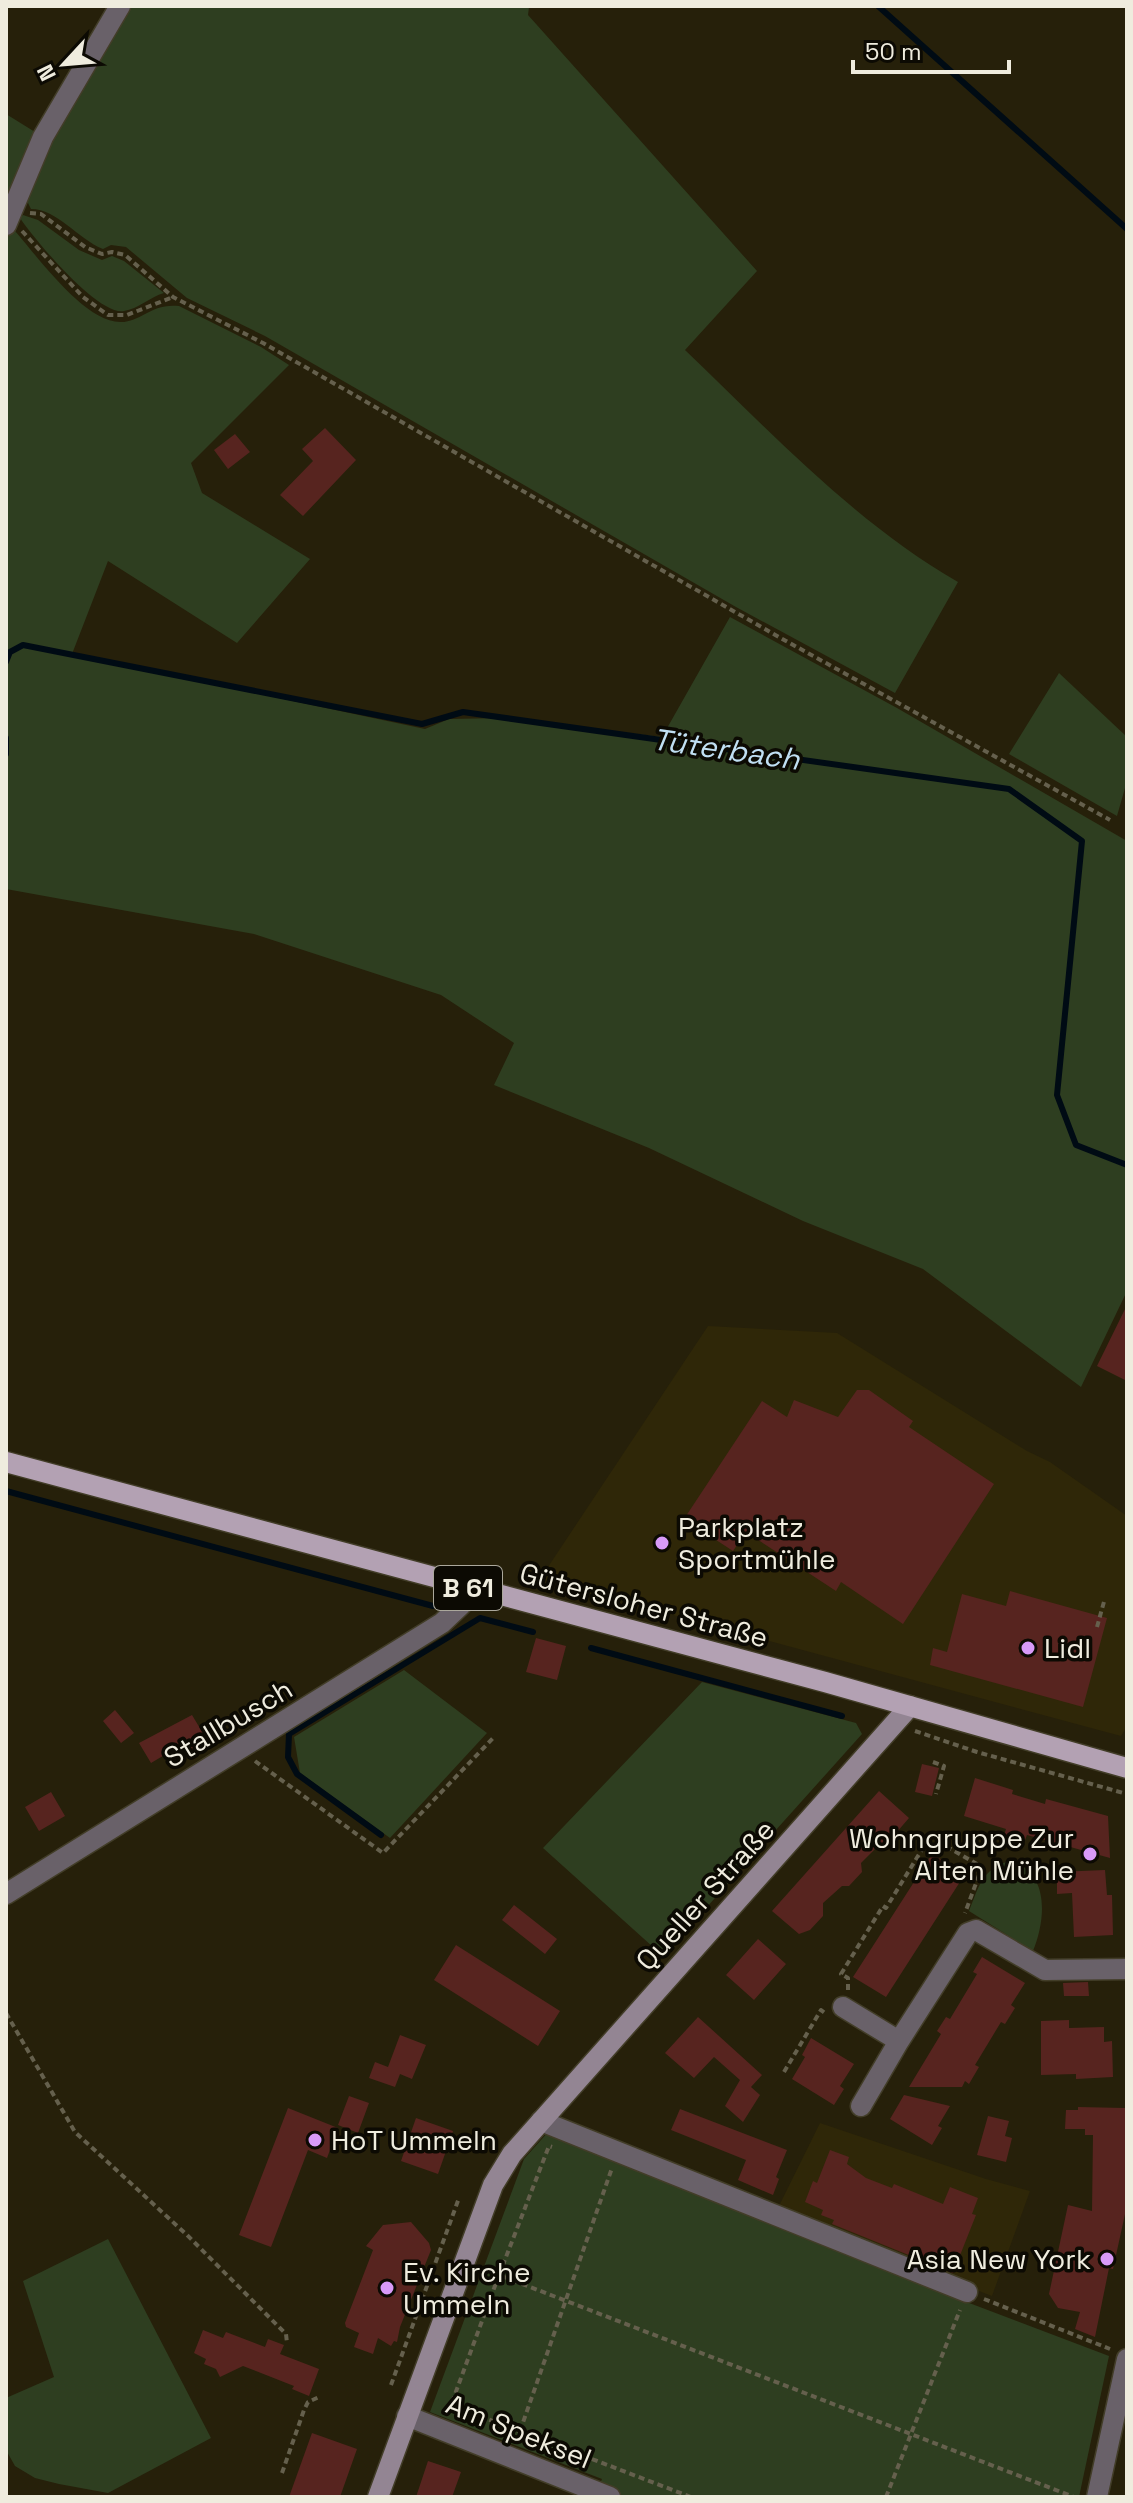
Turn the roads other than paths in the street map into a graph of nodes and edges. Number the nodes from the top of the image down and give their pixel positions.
1 (120, 6) edge
2 (9, 218) edge
3 (6, 1462) edge
4 (466, 1587) junction
5 (910, 1706) junction
6 (1127, 1768) edge
7 (6, 1894) edge
8 (1127, 1969) edge
9 (843, 2007) road end
10 (899, 2041) junction
11 (861, 2106) dead end
12 (541, 2121) junction
13 (967, 2292) road end
14 (1122, 2355) edge
15 (1122, 2407) edge
16 (407, 2416) junction
17 (378, 2497) edge
18 (610, 2497) edge
19 (1097, 2497) edge

1 - 2 street
3 - 4 main road, Gütersloher Straße / B 61
4 - 5 main road, Gütersloher Straße / B 61
4 - 7 street, Stallbusch
5 - 6 main road, Gütersloher Straße / B 61
5 - 12 street, Queller Straße
8 - 10 street
9 - 10 street
10 - 11 street
12 - 13 street
12 - 16 street, Queller Straße
14 - 15 street
15 - 19 street
16 - 17 street, Queller Straße
16 - 18 street, Am Speksel

